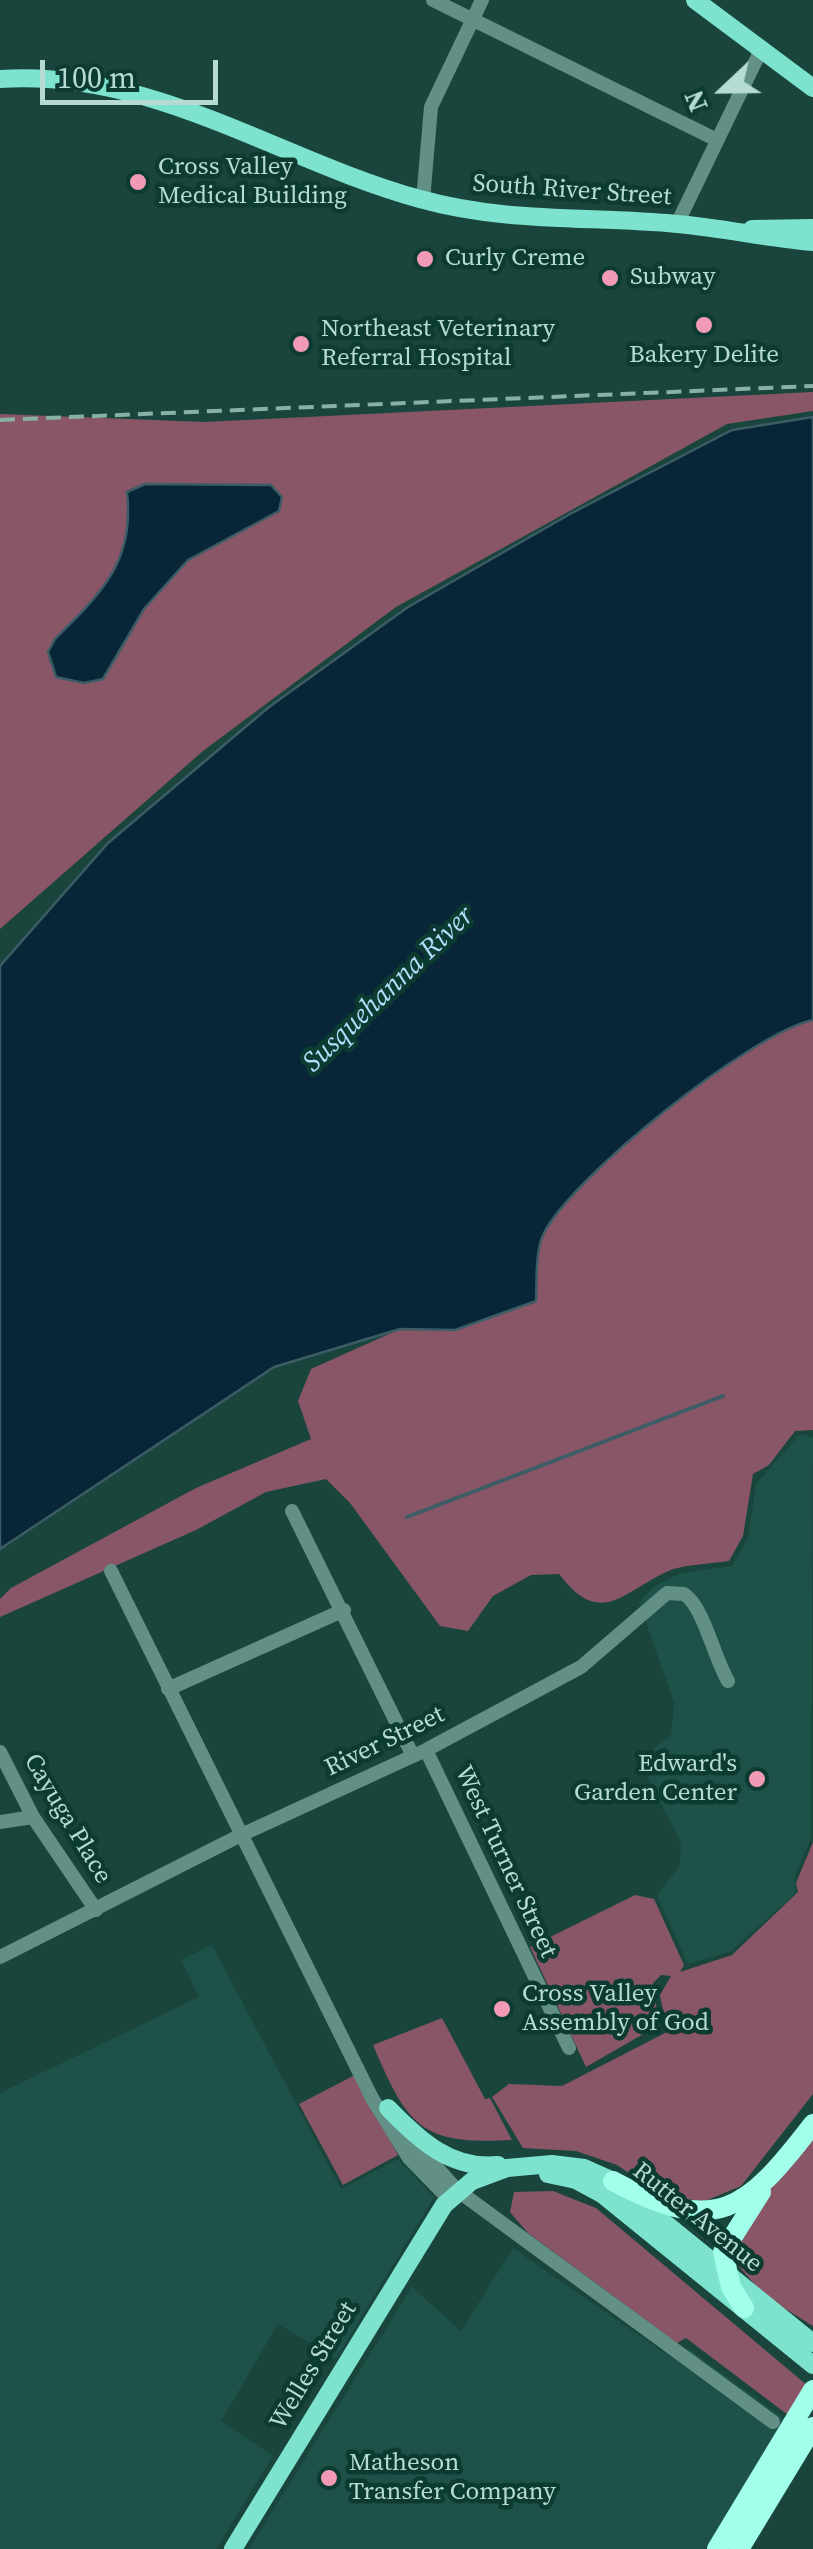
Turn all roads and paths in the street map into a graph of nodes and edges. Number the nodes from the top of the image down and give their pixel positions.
1 (433, 0) edge
2 (482, 0) edge
3 (695, 0) edge
4 (474, 18) junction
5 (761, 50) junction
6 (0, 79) edge
7 (813, 88) edge
8 (715, 139) junction
9 (423, 200) junction
10 (677, 224) junction
11 (813, 228) edge
12 (742, 230) junction
13 (813, 242) edge
14 (292, 1510) dead end
15 (111, 1572) dead end
16 (344, 1610) junction
17 (728, 1681) dead end
18 (168, 1689) junction
19 (0, 1752) edge
20 (420, 1753) junction
21 (33, 1817) junction
22 (0, 1822) edge
23 (238, 1836) junction
24 (96, 1910) junction
25 (0, 1957) edge
26 (569, 2048) dead end
27 (361, 2069) junction
28 (388, 2108) junction
29 (813, 2124) edge
30 (534, 2164) junction
31 (774, 2174) junction
32 (614, 2181) junction
33 (453, 2199) junction
34 (727, 2274) junction
35 (744, 2308) junction
36 (784, 2330) junction
37 (813, 2343) edge
38 (813, 2365) edge
39 (813, 2390) edge
40 (772, 2422) dead end
41 (813, 2426) edge
42 (233, 2549) edge
43 (717, 2549) edge
44 (740, 2549) edge

1 - 4 street
2 - 4 street
3 - 5 main road
4 - 8 street
4 - 9 street
5 - 7 main road
5 - 8 street
6 - 9 main road, South River Street
8 - 10 street
9 - 10 main road, South River Street
10 - 12 main road, South River Street
11 - 12 main road, South River Street
12 - 13 main road, South River Street
14 - 16 street, West Turner Street
15 - 18 street
16 - 18 street
16 - 20 street, West Turner Street
17 - 20 street, River Street
18 - 23 street
19 - 21 street, Cayuga Place
20 - 23 street, River Street
20 - 26 street, West Turner Street
21 - 22 street
21 - 24 street, Cayuga Place
23 - 24 street, River Street
23 - 27 street
24 - 25 street, River Street
27 - 28 street
27 - 33 street
28 - 30 main road
28 - 33 street
29 - 31 highway
30 - 32 main road, Rutter Avenue
30 - 33 main road, Rutter Avenue
31 - 32 highway
31 - 34 highway
32 - 34 main road, Rutter Avenue
33 - 35 main road, Rutter Avenue
33 - 40 street
33 - 42 main road, Welles Street
34 - 35 highway
34 - 36 main road, Rutter Avenue
35 - 36 main road, Rutter Avenue
36 - 37 main road, Rutter Avenue
36 - 38 main road, Rutter Avenue
39 - 43 highway
41 - 44 highway

